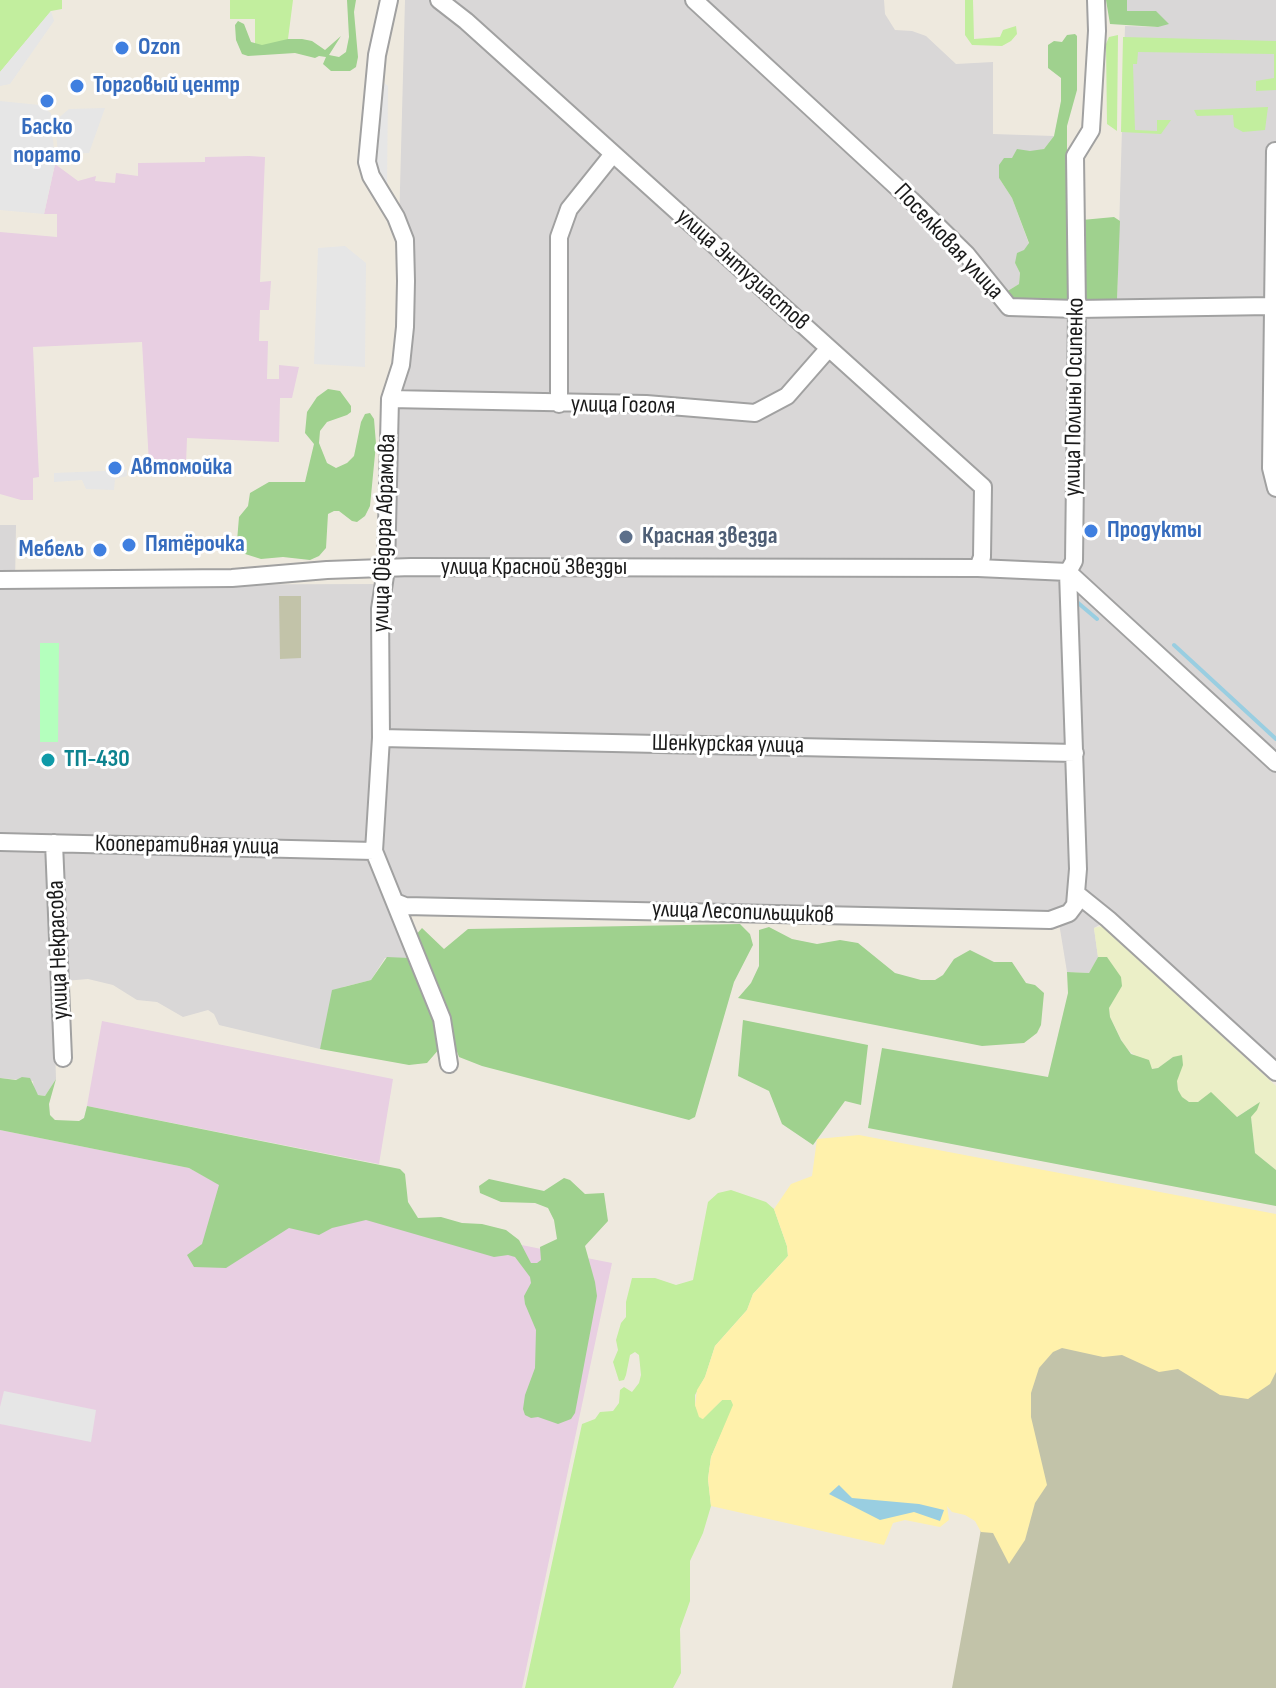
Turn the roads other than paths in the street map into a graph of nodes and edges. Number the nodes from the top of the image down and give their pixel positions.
1 (389, 0) edge
2 (439, 0) edge
3 (694, 0) edge
4 (1096, 0) edge
5 (1275, 151) edge
6 (613, 154) junction
7 (1271, 306) junction
8 (1077, 309) junction
9 (829, 348) junction
10 (390, 399) junction
11 (559, 404) junction
12 (1276, 488) edge
13 (978, 568) junction
14 (386, 569) junction
15 (1068, 572) junction
16 (0, 580) edge
17 (381, 738) junction
18 (1075, 753) junction
19 (1276, 763) edge
20 (0, 842) edge
21 (54, 843) junction
22 (374, 851) junction
23 (1077, 894) junction
24 (395, 902) junction
25 (63, 1058) dead end
26 (449, 1064) dead end
27 (1276, 1072) edge

1 - 10 street, улица Фёдора Абрамова
2 - 6 street, улица Энтузиастов
3 - 8 street, Поселковая улица
4 - 8 street, улица Полины Осипенко
5 - 7 street
6 - 9 street, улица Энтузиастов
6 - 11 street
7 - 8 street, Поселковая улица
7 - 12 street
8 - 15 street, улица Полины Осипенко
9 - 11 street, улица Гоголя
9 - 13 street, улица Энтузиастов
10 - 11 street, улица Гоголя
10 - 14 street, улица Фёдора Абрамова
13 - 14 street, улица Красной Звезды
13 - 15 street, улица Красной Звезды
14 - 16 street, улица Красной Звезды
14 - 17 street, улица Фёдора Абрамова
15 - 18 street, улица Полины Осипенко
15 - 19 street
17 - 18 street, Шенкурская улица
17 - 22 street, улица Фёдора Абрамова
18 - 23 street, улица Полины Осипенко
20 - 21 street, Кооперативная улица
21 - 22 street, Кооперативная улица
21 - 25 street, улица Некрасова
22 - 24 street, улица Фёдора Абрамова
23 - 24 street, улица Лесопильщиков
23 - 27 street
24 - 26 street, улица Фёдора Абрамова

